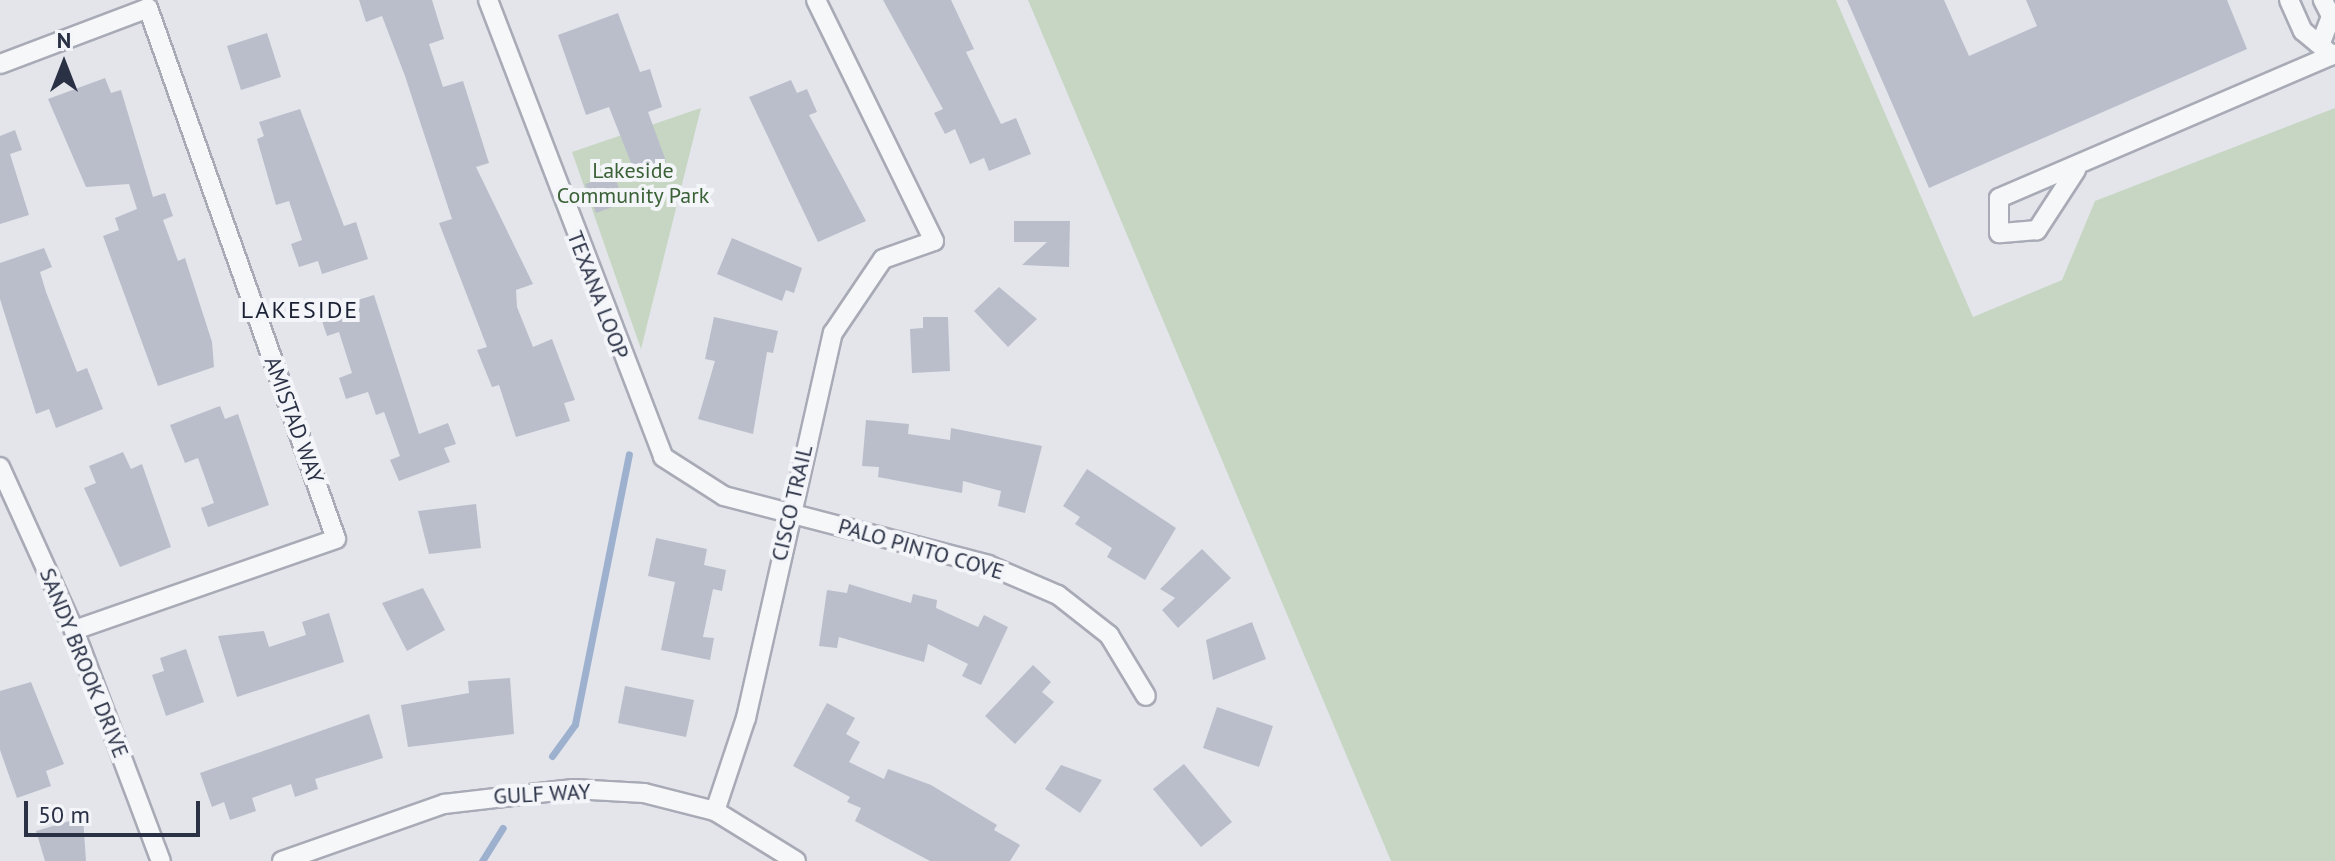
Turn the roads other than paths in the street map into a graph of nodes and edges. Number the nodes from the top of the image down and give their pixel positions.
1 (488, 0) edge
2 (816, 0) edge
3 (2289, 0) edge
4 (2323, 0) edge
5 (2330, 49) edge
6 (0, 64) edge
7 (2076, 170) junction
8 (0, 467) edge
9 (789, 514) junction
10 (74, 630) junction
11 (1146, 696) dead end
12 (715, 811) junction
13 (161, 861) edge
14 (282, 861) edge
15 (796, 861) edge

1 - 9 street, TEXANA LOOP
2 - 9 street, CISCO TRAIL
3 - 5 street
4 - 5 street
5 - 7 street
6 - 10 street, AMISTAD WAY
7 - 7 street
8 - 10 street, SANDY BROOK DRIVE
9 - 11 street, PALO PINTO COVE
9 - 12 street, CISCO TRAIL
10 - 13 street, SANDY BROOK DRIVE
12 - 14 street, GULF WAY
12 - 15 street, GULF WAY

